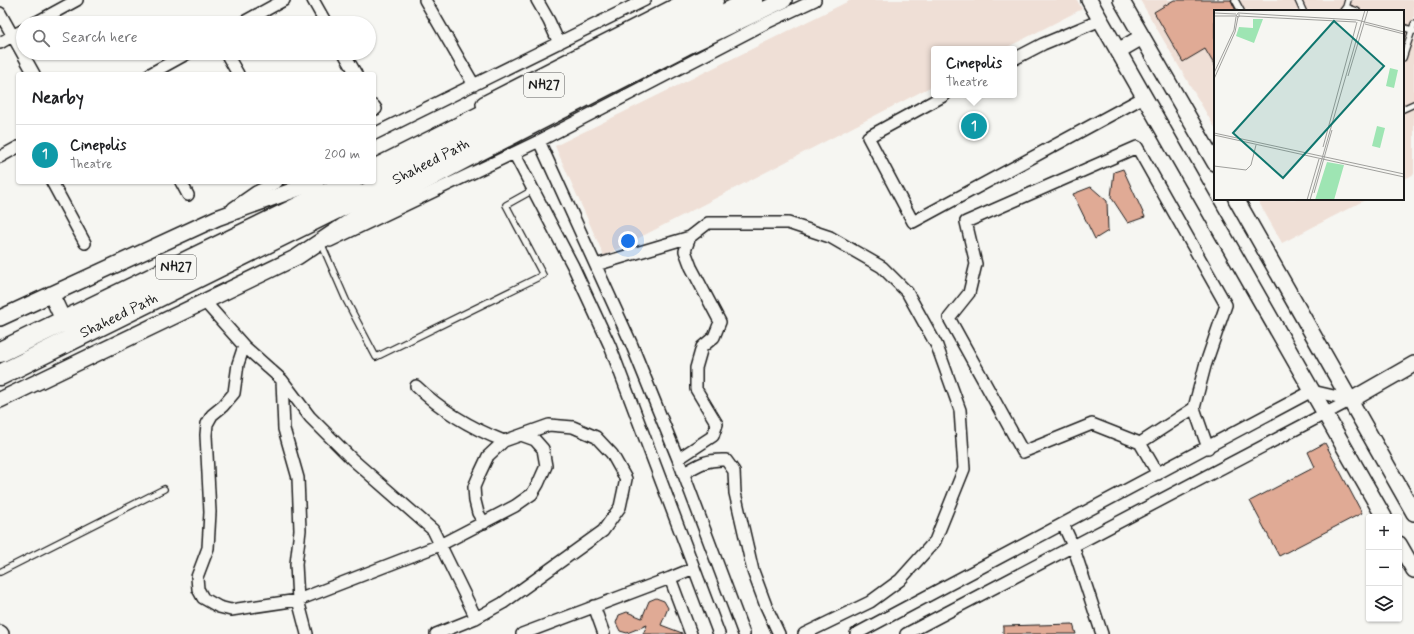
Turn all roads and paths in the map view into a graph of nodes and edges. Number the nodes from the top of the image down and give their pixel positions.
1 (77, 0) edge
2 (284, 0) edge
3 (313, 0) edge
4 (425, 0) edge
5 (537, 0) edge
6 (688, 0) edge
7 (714, 0) edge
8 (753, 0) edge
9 (784, 0) edge
10 (815, 0) edge
11 (1089, 0) edge
12 (1121, 0) edge
13 (1235, 0) edge
14 (1298, 0) edge
15 (1348, 0) edge
16 (640, 1) edge
17 (1345, 9) edge
18 (1240, 10) edge
19 (1302, 10) edge
20 (0, 13) edge
21 (48, 16) edge
22 (255, 16) edge
23 (322, 16) edge
24 (1101, 20) junction
25 (1414, 24) edge
26 (1413, 31) edge
27 (16, 34) edge
28 (13, 35) junction
29 (1142, 37) junction
30 (16, 41) edge
31 (0, 43) edge
32 (559, 43) junction
33 (1118, 51) junction
34 (1404, 55) edge
35 (1017, 57) edge
36 (26, 60) edge
37 (175, 60) edge
38 (230, 60) edge
39 (348, 60) edge
40 (33, 72) edge
41 (154, 72) edge
42 (237, 72) edge
43 (355, 72) edge
44 (474, 85) junction
45 (1144, 97) junction
46 (940, 98) edge
47 (1414, 104) edge
48 (1404, 109) edge
49 (454, 125) junction
50 (376, 133) edge
51 (539, 141) junction
52 (16, 148) edge
53 (514, 153) junction
54 (1213, 156) edge
55 (0, 157) edge
56 (376, 158) edge
57 (376, 169) edge
58 (53, 184) edge
59 (182, 184) edge
60 (273, 184) edge
61 (310, 184) edge
62 (347, 184) edge
63 (401, 186) junction
64 (533, 190) junction
65 (188, 195) dead end
66 (1237, 200) edge
67 (217, 218) junction
68 (690, 237) junction
69 (85, 243) dead end
70 (322, 246) junction
71 (297, 257) junction
72 (596, 265) junction
73 (51, 294) junction
74 (205, 302) junction
75 (60, 314) dead end
76 (0, 318) edge
77 (244, 346) junction
78 (0, 352) edge
79 (1414, 364) edge
80 (0, 375) edge
81 (282, 380) junction
82 (416, 386) dead end
83 (1312, 391) junction
84 (0, 400) edge
85 (1351, 400) junction
86 (1194, 408) junction
87 (1325, 414) junction
88 (521, 435) junction
89 (504, 441) junction
90 (1140, 443) junction
91 (1208, 448) junction
92 (678, 459) junction
93 (683, 474) junction
94 (1158, 474) junction
95 (164, 489) dead end
96 (1414, 513) edge
97 (1382, 514) edge
98 (484, 523) junction
99 (1063, 524) junction
100 (440, 545) junction
101 (1073, 546) junction
102 (1402, 549) edge
103 (694, 568) junction
104 (1414, 570) edge
105 (0, 572) edge
106 (670, 578) junction
107 (298, 600) junction
108 (594, 606) junction
109 (476, 618) junction
110 (307, 634) edge
111 (436, 634) edge
112 (522, 634) edge
113 (604, 634) edge
114 (691, 634) edge
115 (719, 634) edge
116 (744, 634) edge
117 (779, 634) edge
118 (804, 634) edge
119 (856, 634) edge
120 (906, 634) edge
121 (1102, 634) edge

1 - 21 street
2 - 22 street
3 - 23 street
4 - 44 street
5 - 32 street
6 - 49 street
7 - 49 highway, Shaheed Path / NH27
8 - 63 highway, Shaheed Path / NH27
9 - 63 street
10 - 51 street
11 - 24 street
12 - 29 street
13 - 18 lane
14 - 19 lane
15 - 17 lane
16 - 32 street
20 - 28 street
24 - 33 street
24 - 35 street
25 - 26 lane
26 - 34 lane
27 - 28 street
28 - 30 street
28 - 31 street
29 - 33 street
29 - 54 street
32 - 44 street
33 - 45 street
36 - 40 street
37 - 41 street
38 - 42 street
39 - 43 street
44 - 50 street
45 - 46 street
45 - 83 street
47 - 48 lane
49 - 56 street
49 - 57 highway, Shaheed Path / NH27
51 - 53 street
51 - 72 street
52 - 55 street
53 - 64 street
53 - 70 street
58 - 69 street
59 - 65 street
60 - 67 street
61 - 67 street
62 - 78 highway, Shaheed Path / NH27
63 - 71 street
63 - 80 highway, Shaheed Path / NH27
64 - 70 lane
64 - 103 street
66 - 85 street
67 - 73 street
68 - 72 street
68 - 92 street
68 - 118 street
70 - 71 street
71 - 74 street
72 - 92 street
73 - 75 street
73 - 76 street
74 - 77 street
74 - 84 street
77 - 81 street
77 - 107 street
79 - 85 street
81 - 100 street
81 - 107 street
82 - 89 street
83 - 85 street
83 - 87 street
83 - 91 street
85 - 87 street
85 - 96 street
86 - 90 street
86 - 90 street
86 - 91 street
87 - 97 street
87 - 101 street
88 - 89 street
88 - 98 street
88 - 109 street
89 - 98 street
90 - 94 street
91 - 94 street
92 - 93 street
93 - 116 street
93 - 117 street
94 - 99 street
95 - 105 lane
98 - 100 street
99 - 101 street
99 - 119 street
100 - 107 street
100 - 109 street
101 - 120 street
101 - 121 street
102 - 104 street
103 - 106 street
103 - 115 street
106 - 108 street
106 - 114 street
107 - 110 street
108 - 112 street
108 - 113 street
109 - 111 street

